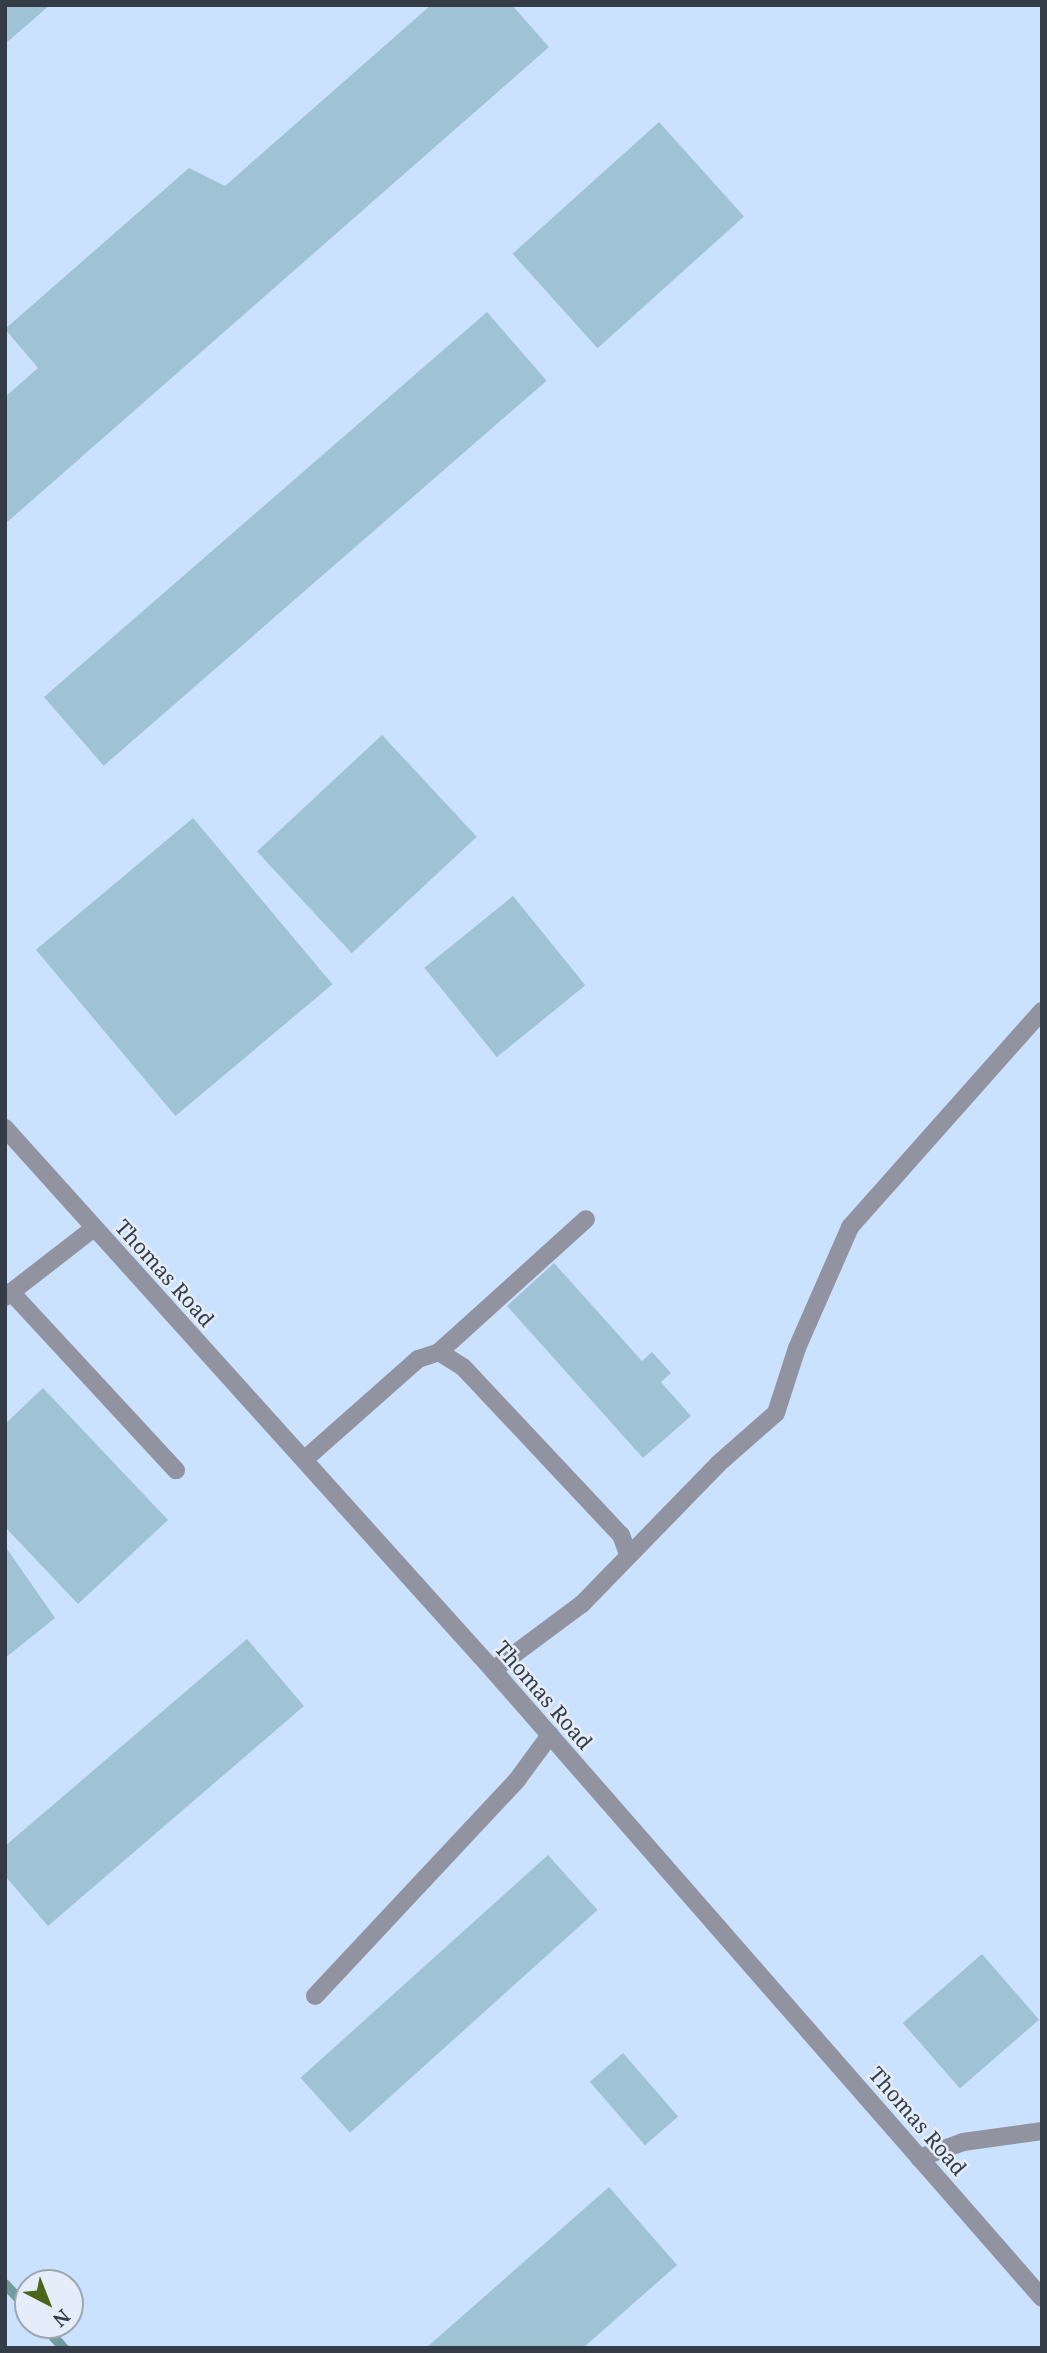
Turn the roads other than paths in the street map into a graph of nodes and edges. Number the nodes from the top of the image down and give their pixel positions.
1 (1042, 1011) edge
2 (5, 1128) edge
3 (586, 1219) dead end
4 (94, 1228) junction
5 (8, 1294) edge
6 (439, 1352) junction
7 (304, 1460) junction
8 (176, 1470) dead end
9 (628, 1554) junction
10 (493, 1670) junction
11 (550, 1735) junction
12 (315, 1996) dead end
13 (1042, 2131) edge
14 (919, 2158) junction
15 (1042, 2298) edge

1 - 9 street
2 - 4 street, Thomas Road
3 - 6 street
4 - 5 street
4 - 7 street, Thomas Road
5 - 8 street
6 - 7 street
6 - 9 street
7 - 10 street, Thomas Road
9 - 10 street
10 - 11 street, Thomas Road
11 - 12 street
11 - 14 street, Thomas Road
13 - 14 street
14 - 15 street, Thomas Road

